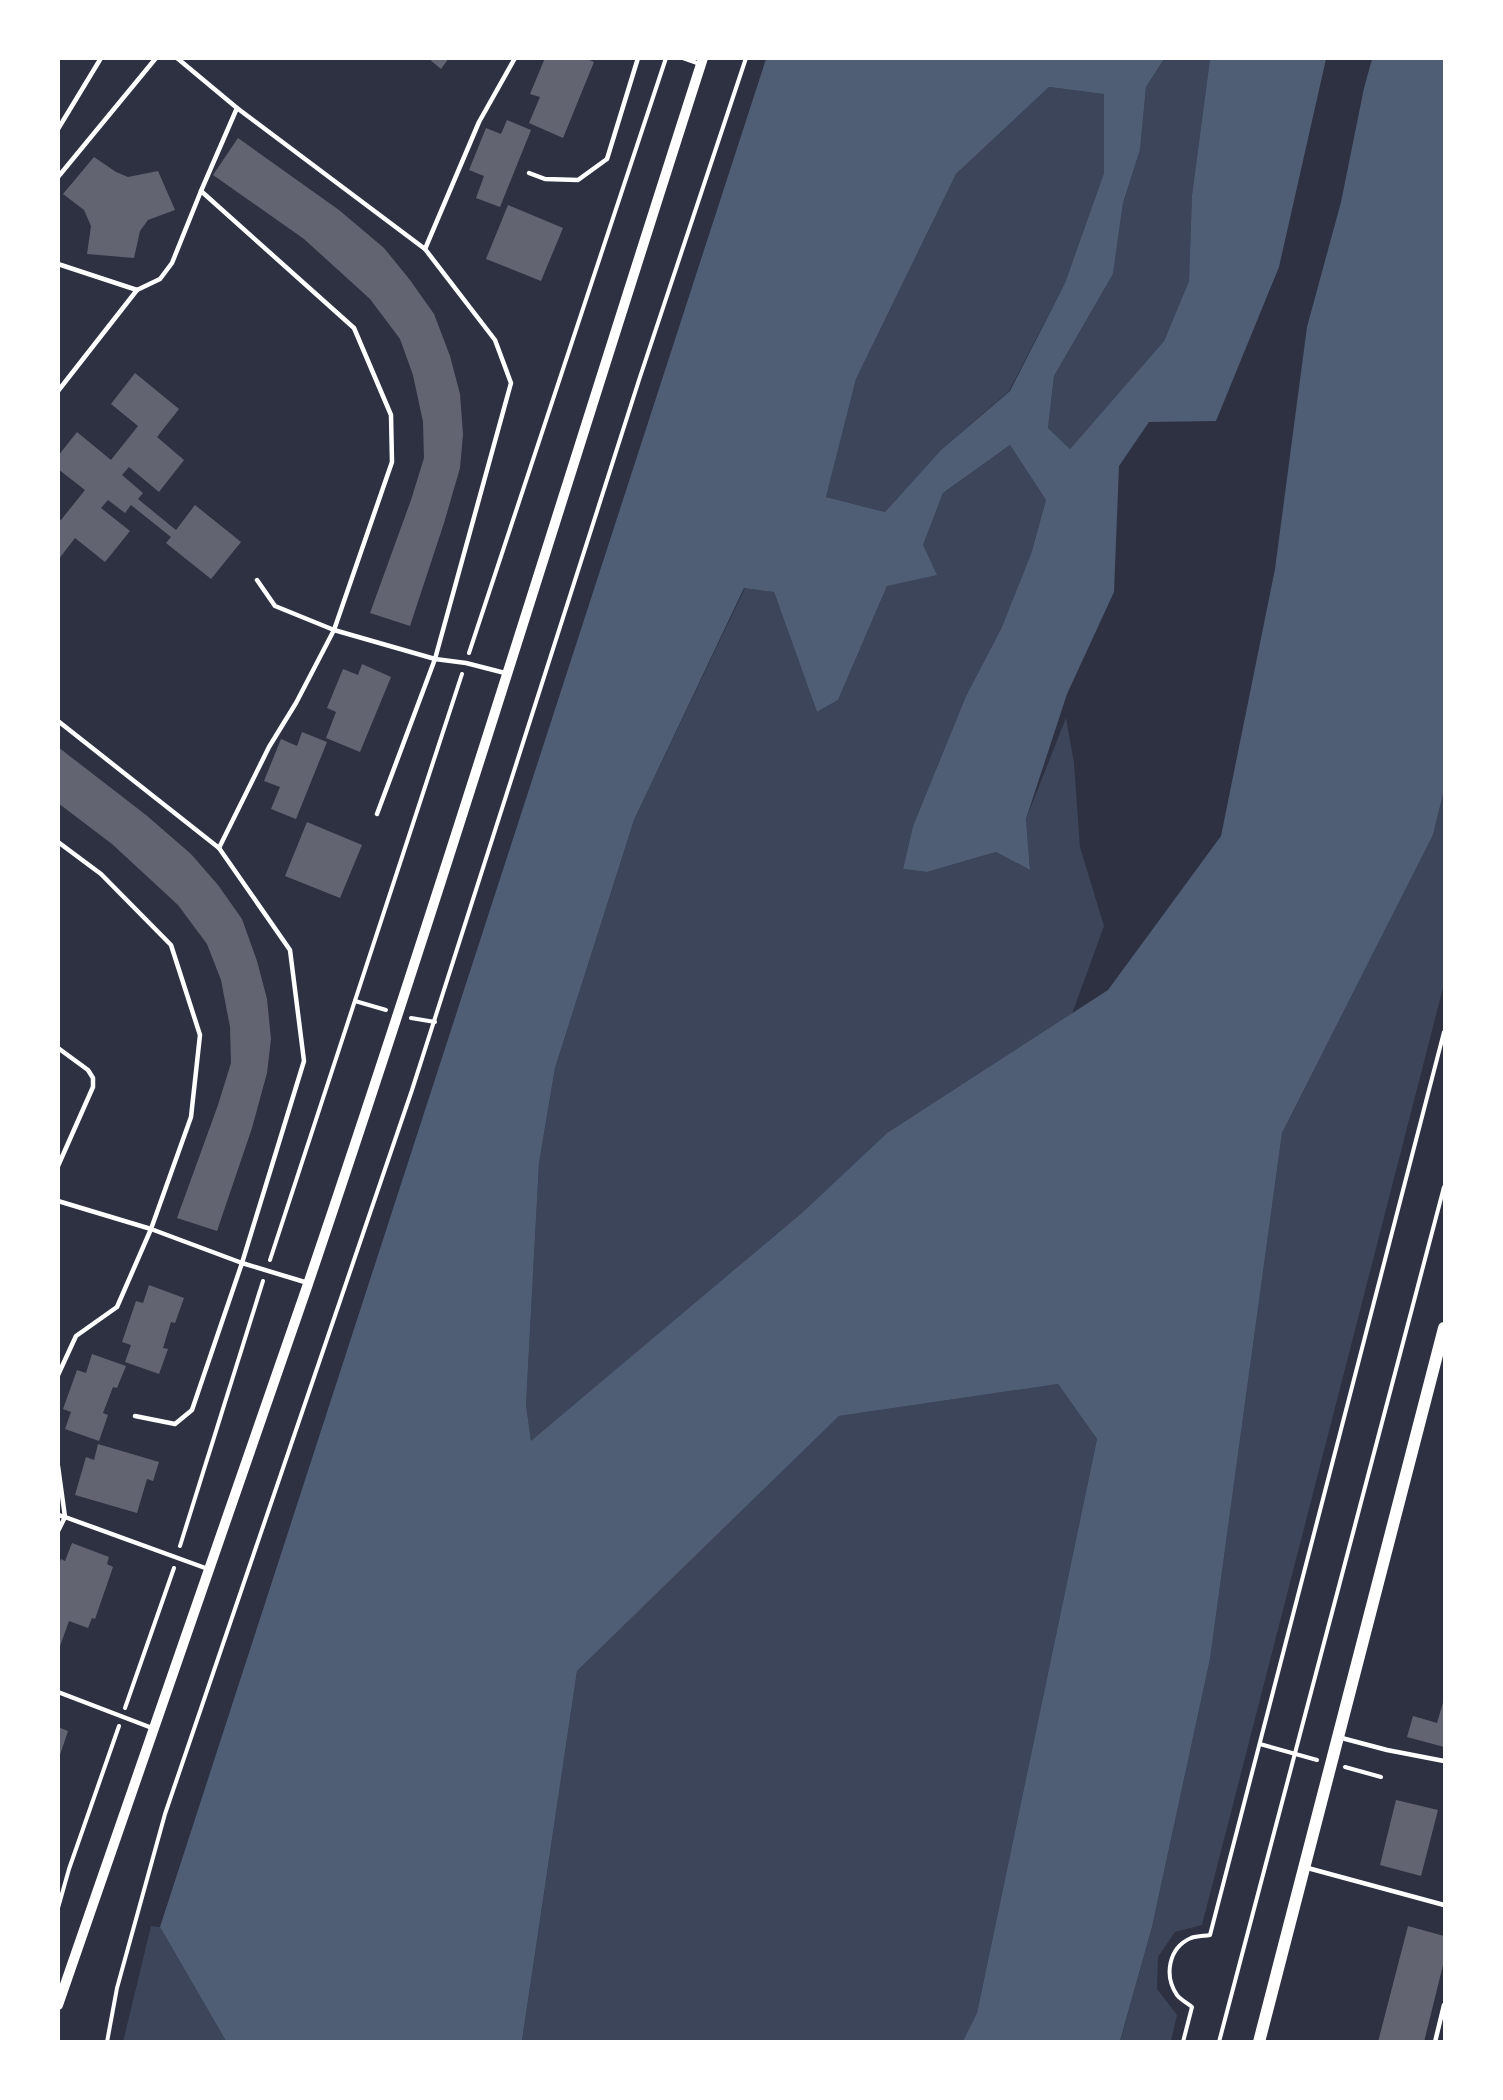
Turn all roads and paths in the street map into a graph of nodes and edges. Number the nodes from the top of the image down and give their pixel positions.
1 (100, 58) edge
2 (156, 58) edge
3 (177, 58) edge
4 (515, 58) edge
5 (638, 58) edge
6 (666, 58) edge
7 (683, 58) edge
8 (746, 58) edge
9 (702, 61) edge
10 (237, 108) junction
11 (58, 129) edge
12 (530, 173) dead end
13 (58, 177) edge
14 (201, 191) junction
15 (425, 249) junction
16 (58, 264) edge
17 (137, 290) junction
18 (58, 391) edge
19 (257, 580) dead end
20 (334, 630) junction
21 (435, 659) junction
22 (466, 663) junction
23 (508, 674) junction
24 (58, 721) edge
25 (377, 814) dead end
26 (58, 842) edge
27 (219, 848) junction
28 (1444, 1032) edge
29 (58, 1048) edge
30 (58, 1166) edge
31 (1444, 1187) edge
32 (58, 1201) edge
33 (151, 1229) junction
34 (243, 1263) junction
35 (266, 1270) junction
36 (308, 1283) junction
37 (1444, 1328) edge
38 (58, 1375) edge
39 (135, 1416) dead end
40 (58, 1466) edge
41 (58, 1515) edge
42 (65, 1517) junction
43 (58, 1531) edge
44 (177, 1557) junction
45 (208, 1569) junction
46 (58, 1692) edge
47 (122, 1717) junction
48 (152, 1728) junction
49 (1338, 1737) junction
50 (1444, 1761) edge
51 (1304, 1867) junction
52 (1444, 1905) edge
53 (58, 1908) edge
54 (58, 2005) edge
55 (1444, 2005) edge
56 (107, 2042) edge
57 (1183, 2042) edge
58 (1219, 2042) edge
59 (1259, 2042) edge
60 (1435, 2042) edge

1 - 11 lane
2 - 13 lane
3 - 10 lane
4 - 15 lane
5 - 12 lane
6 - 22 path
7 - 9 lane
8 - 56 path
9 - 23 street
10 - 14 lane
10 - 15 lane
14 - 17 lane
14 - 20 lane
15 - 21 lane
16 - 17 lane
17 - 18 lane
19 - 20 lane
20 - 21 lane
20 - 27 lane
21 - 22 lane
21 - 25 lane
22 - 23 lane
22 - 35 path
23 - 36 street
24 - 27 lane
26 - 33 lane
27 - 34 lane
28 - 57 path
29 - 30 lane
31 - 58 path
32 - 33 lane
33 - 34 lane
33 - 38 lane
34 - 35 lane
34 - 39 lane
35 - 36 lane
35 - 44 path
36 - 45 street
37 - 49 main road
40 - 42 lane
41 - 42 lane
42 - 43 lane
42 - 44 lane
44 - 45 lane
44 - 47 path
45 - 48 street
46 - 47 lane
47 - 48 lane
47 - 53 path
48 - 54 street
49 - 50 lane
49 - 51 main road
51 - 52 lane
51 - 59 main road
55 - 60 lane

